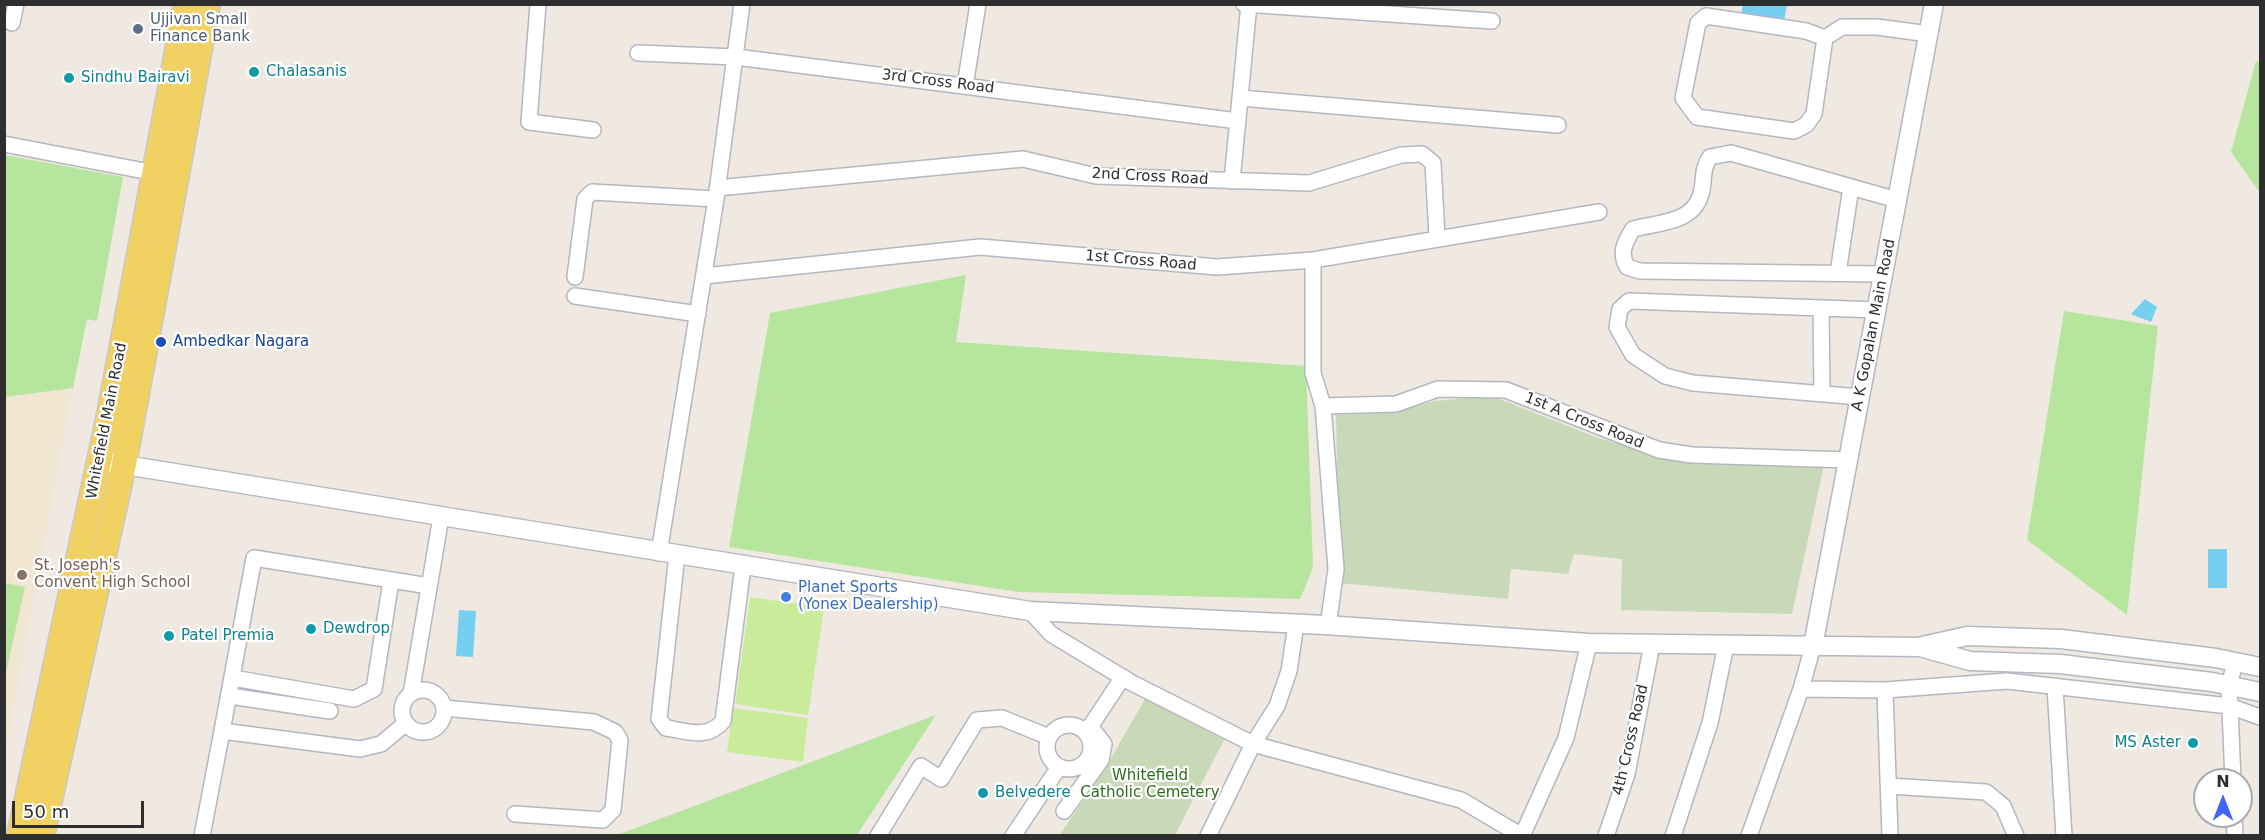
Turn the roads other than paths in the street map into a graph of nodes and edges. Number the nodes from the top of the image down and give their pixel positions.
1 (16, 4) edge
2 (186, 4) edge
3 (208, 4) edge
4 (538, 4) edge
5 (742, 4) edge
6 (978, 4) edge
7 (1244, 4) edge
8 (1934, 4) edge
9 (1249, 5) edge
10 (1492, 21) dead end
11 (12, 23) dead end
12 (1929, 34) junction
13 (1825, 38) junction
14 (638, 52) dead end
15 (736, 57) junction
16 (965, 86) junction
17 (1240, 98) junction
18 (1238, 121) junction
19 (1558, 125) dead end
20 (594, 130) dead end
21 (4, 144) edge
22 (154, 173) junction
23 (1232, 181) junction
24 (1851, 187) junction
25 (717, 193) junction
26 (1898, 200) junction
27 (1599, 212) dead end
28 (1437, 237) junction
29 (1313, 260) junction
30 (1838, 273) junction
31 (1883, 274) junction
32 (704, 276) junction
33 (574, 277) dead end
34 (574, 296) dead end
35 (1821, 308) junction
36 (1877, 310) junction
37 (698, 314) junction
38 (1822, 394) junction
39 (1860, 397) junction
40 (1323, 406) junction
41 (1848, 460) junction
42 (100, 461) junction
43 (124, 465) junction
44 (441, 518) junction
45 (668, 554) junction
46 (743, 566) junction
47 (391, 581) junction
48 (429, 586) junction
49 (1030, 611) junction
50 (1296, 624) junction
51 (1328, 626) junction
52 (1589, 643) junction
53 (1652, 644) junction
54 (1726, 645) junction
55 (1813, 646) junction
56 (1918, 647) junction
57 (2235, 662) junction
58 (2260, 667) edge
59 (1123, 677) junction
60 (233, 678) junction
61 (2055, 686) junction
62 (2229, 686) junction
63 (1801, 689) junction
64 (1886, 690) junction
65 (2260, 692) edge
66 (411, 694) junction
67 (230, 696) junction
68 (2229, 706) junction
69 (444, 708) junction
70 (330, 711) dead end
71 (2260, 717) edge
72 (406, 723) junction
73 (1088, 730) junction
74 (222, 731) junction
75 (1049, 737) junction
76 (1253, 744) junction
77 (1059, 767) junction
78 (2232, 768) edge
79 (1889, 786) junction
80 (1064, 812) dead end
81 (515, 814) dead end
82 (19, 836) edge
83 (42, 836) edge
84 (202, 836) edge
85 (878, 836) edge
86 (1013, 836) edge
87 (1208, 836) edge
88 (1522, 836) edge
89 (1606, 836) edge
90 (1673, 836) edge
91 (1749, 836) edge
92 (1890, 836) edge
93 (2016, 836) edge
94 (2064, 836) edge

1 - 11 street
2 - 22 main road, Whitefield Main Road
3 - 43 main road, Whitefield Main Road
4 - 20 street
5 - 15 street
6 - 16 street
7 - 9 street
8 - 12 street, A K Gopalan Main Road
9 - 10 street
9 - 17 street
12 - 13 street
12 - 26 street, A K Gopalan Main Road
13 - 13 street
14 - 15 street, 3rd Cross Road
15 - 16 street, 3rd Cross Road
15 - 25 street
16 - 18 street, 3rd Cross Road
17 - 18 street
17 - 19 street
18 - 23 street
21 - 22 street
22 - 42 main road, Whitefield Main Road
23 - 25 street, 2nd Cross Road
23 - 28 street, 2nd Cross Road
24 - 26 street
24 - 30 street
24 - 30 street
25 - 32 street
25 - 33 street, 2nd Cross Road
26 - 31 street, A K Gopalan Main Road
27 - 28 street, 1st Cross Road
28 - 29 street, 1st Cross Road
29 - 32 street, 1st Cross Road
29 - 40 street
30 - 31 street
31 - 36 street, A K Gopalan Main Road
32 - 37 street
34 - 37 street
35 - 36 street
35 - 38 street
35 - 38 street
36 - 39 street, A K Gopalan Main Road
37 - 45 street
38 - 39 street
39 - 41 street, A K Gopalan Main Road
40 - 41 street, 1st A Cross Road
40 - 51 street
41 - 55 street, A K Gopalan Main Road
42 - 43 street
42 - 82 main road, Whitefield Main Road
43 - 44 street
43 - 83 main road, Whitefield Main Road
44 - 45 street
44 - 48 street
45 - 46 street
45 - 46 street
46 - 49 street
47 - 48 street
47 - 60 street
47 - 60 street
48 - 66 street
49 - 50 street
49 - 59 street
50 - 51 street
50 - 76 street
51 - 52 street
52 - 53 street
52 - 88 street
53 - 54 street
53 - 89 street, 4th Cross Road
54 - 55 street
54 - 90 street
55 - 56 street
55 - 63 street
56 - 57 street
56 - 62 street
57 - 58 street
57 - 62 street
59 - 73 street
59 - 76 street
60 - 67 street
61 - 64 street
61 - 68 street
61 - 94 street
62 - 65 street
62 - 68 street
63 - 64 street
63 - 91 street
64 - 79 street
66 - 69 street
66 - 72 street
67 - 70 street
67 - 74 street
68 - 71 street
68 - 78 street
69 - 72 street
69 - 81 street
72 - 74 street
73 - 75 street
73 - 77 street
73 - 80 street
74 - 84 street
75 - 77 street
75 - 85 street
76 - 87 street
76 - 88 street
77 - 86 street
79 - 92 street
79 - 93 street

